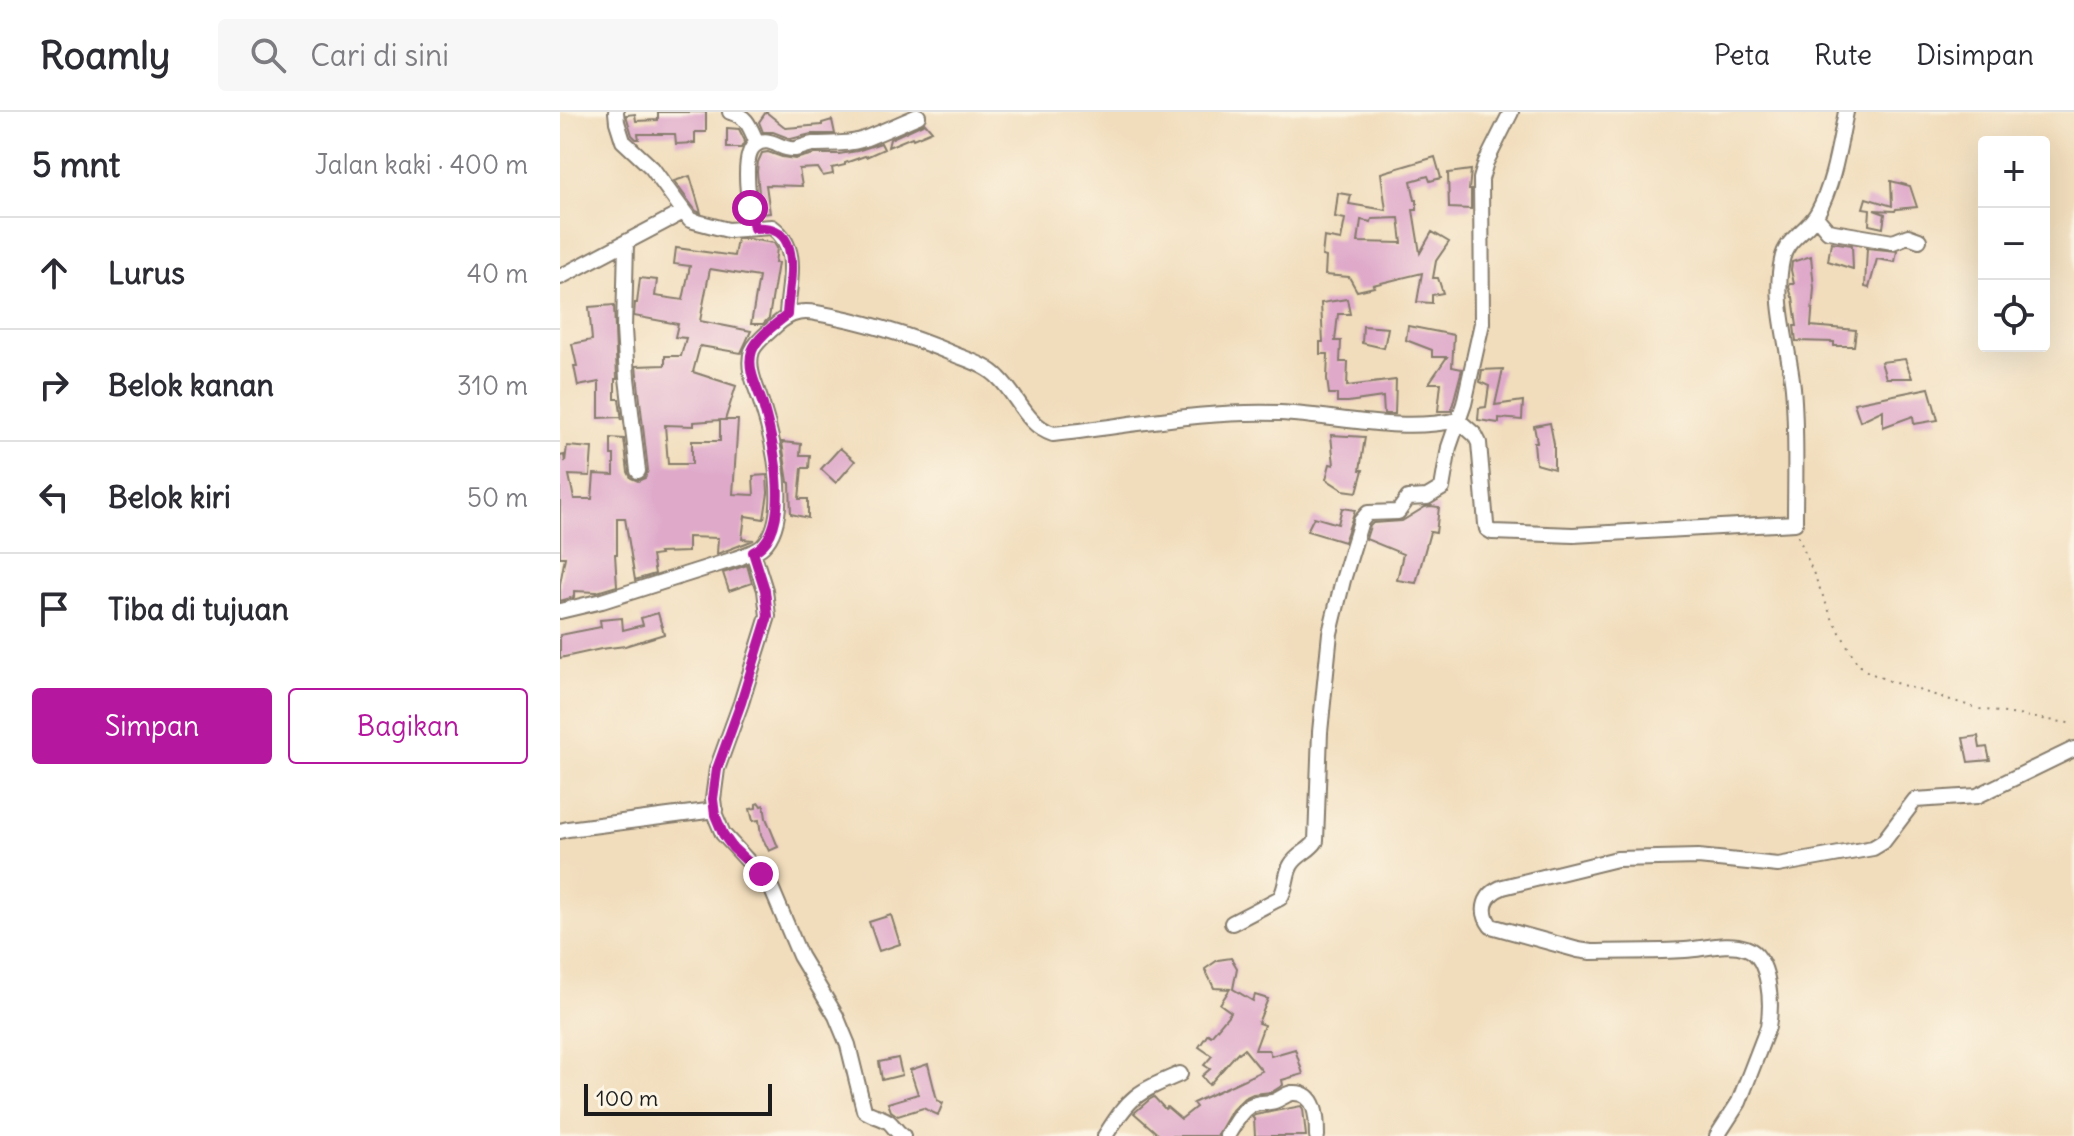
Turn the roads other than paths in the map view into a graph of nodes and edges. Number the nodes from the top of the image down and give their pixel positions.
1 (617, 112) edge
2 (730, 112) edge
3 (1511, 112) edge
4 (1846, 112) edge
5 (918, 116) dead end
6 (757, 143) junction
7 (683, 212) junction
8 (1816, 217) junction
9 (754, 228) junction
10 (1919, 240) dead end
11 (626, 242) junction
12 (560, 277) edge
13 (787, 315) junction
14 (1458, 420) junction
15 (638, 471) dead end
16 (753, 552) junction
17 (560, 611) edge
18 (2074, 749) edge
19 (715, 810) junction
20 (560, 831) edge
21 (1232, 923) dead end
22 (1180, 1074) dead end
23 (903, 1136) edge
24 (1105, 1136) edge
25 (1227, 1136) edge
26 (1317, 1136) edge
27 (1717, 1136) edge

1 - 7 street
2 - 6 street
3 - 14 street
4 - 8 street
5 - 6 street
6 - 9 street
7 - 9 street
7 - 11 street
8 - 10 street
8 - 14 street
9 - 13 street
11 - 12 street
11 - 15 street
13 - 14 street
13 - 16 street
14 - 21 street
16 - 17 street
16 - 19 street
18 - 27 street
19 - 20 street
19 - 23 street
22 - 24 street
25 - 26 street

